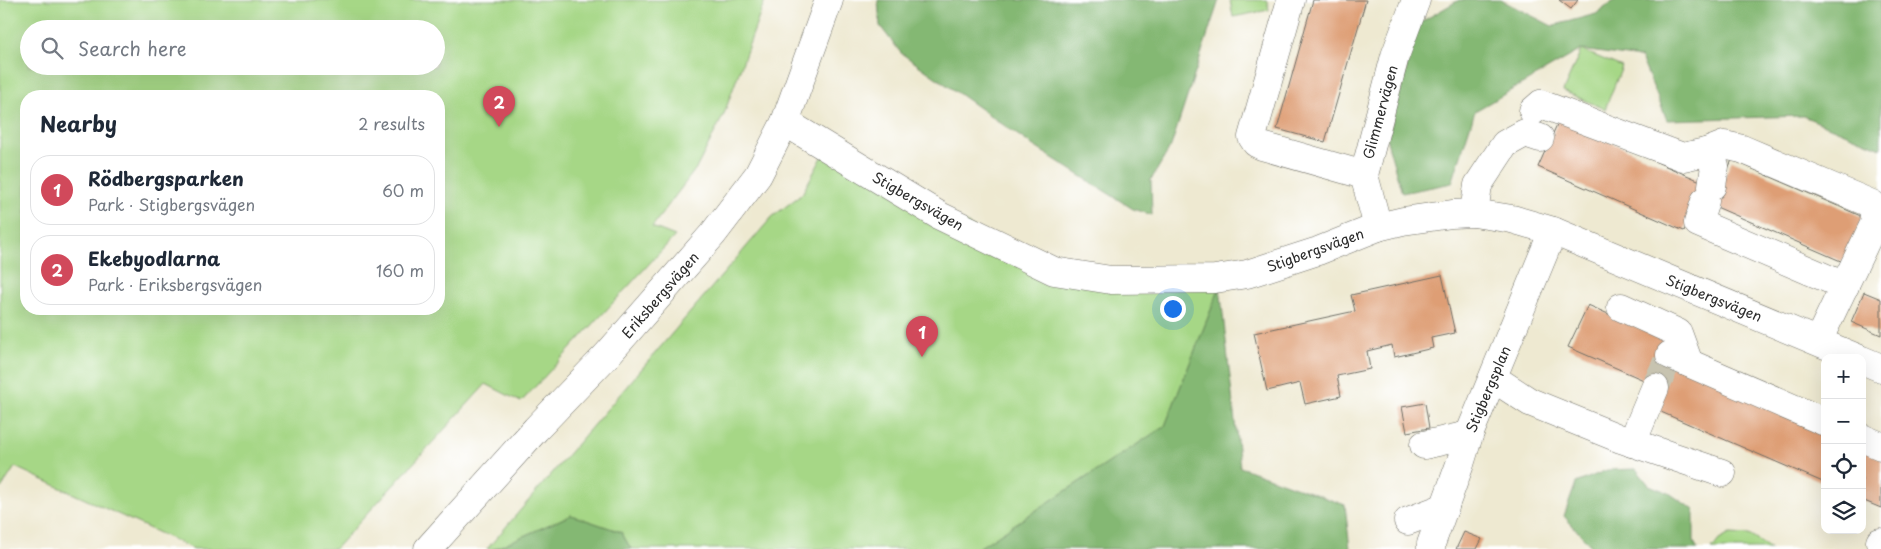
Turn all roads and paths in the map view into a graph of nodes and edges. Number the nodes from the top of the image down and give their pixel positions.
1 (829, 0) edge
2 (1291, 0) edge
3 (1416, 0) edge
4 (1533, 111) dead end
5 (785, 122) junction
6 (1540, 138) dead end
7 (1706, 152) junction
8 (1364, 175) junction
9 (1474, 213) junction
10 (1378, 227) junction
11 (1553, 231) junction
12 (1845, 286) junction
13 (1621, 307) dead end
14 (1818, 341) junction
15 (1847, 354) edge
16 (1866, 362) edge
17 (1881, 368) edge
18 (1493, 378) junction
19 (1655, 388) tunnel mouth
20 (1821, 420) edge
21 (1469, 435) junction
22 (1866, 440) edge
23 (1632, 443) junction
24 (1424, 445) dead end
25 (1881, 446) edge
26 (1722, 473) dead end
27 (1445, 507) junction
28 (1408, 521) dead end
29 (428, 549) edge
30 (1431, 549) edge

1 - 5 street, Eriksbergsvägen
2 - 8 street
3 - 8 street, Glimmervägen
4 - 7 street
5 - 10 street, Stigbergsvägen
5 - 29 street, Eriksbergsvägen
6 - 9 street
7 - 12 street
7 - 12 street
8 - 10 street, Glimmervägen
9 - 10 street, Stigbergsvägen
9 - 11 street, Stigbergsvägen
11 - 14 street, Stigbergsvägen
11 - 18 street, Stigbergsplan
12 - 14 street
13 - 20 street
14 - 15 street, Stigbergsvägen
16 - 17 street
18 - 21 street, Stigbergsplan
18 - 23 street
19 - 23 street
21 - 24 street
21 - 27 street, Stigbergsplan
22 - 25 street
23 - 26 street
27 - 28 street
27 - 30 street, Stigbergsplan

